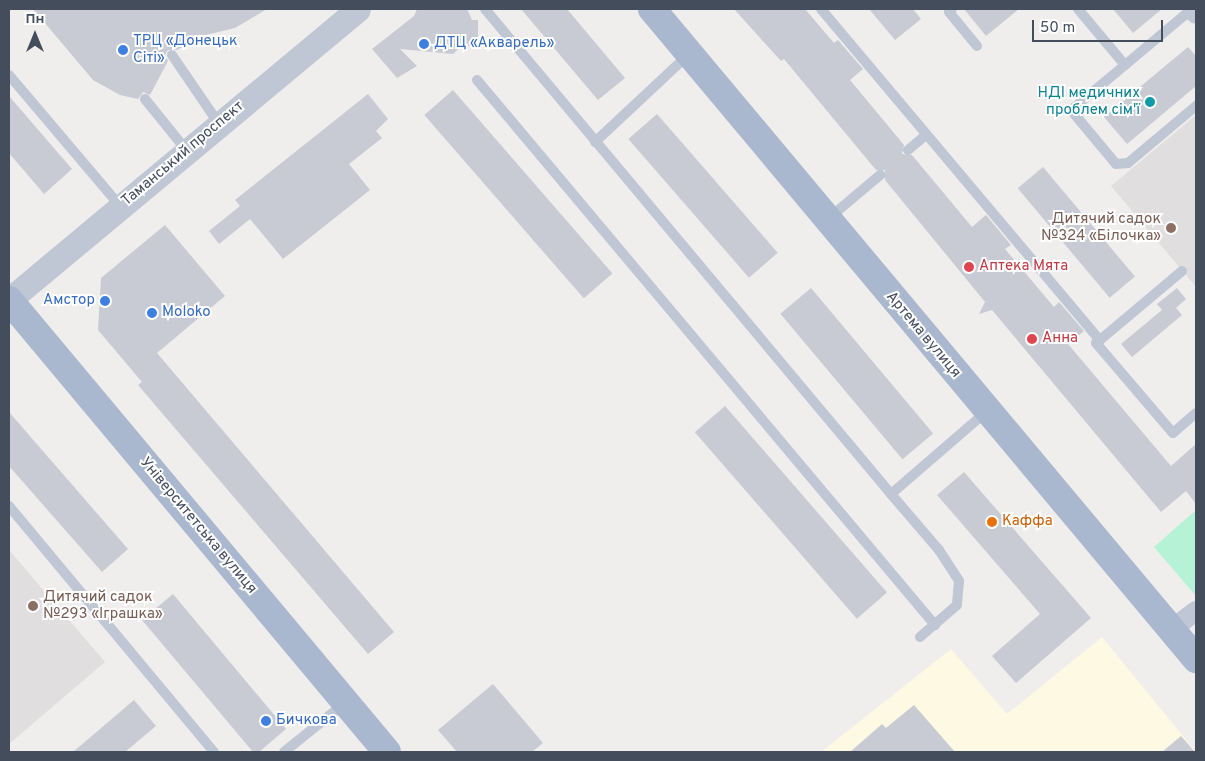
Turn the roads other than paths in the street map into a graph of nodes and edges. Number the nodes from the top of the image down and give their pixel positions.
1 (358, 9) edge
2 (485, 9) edge
3 (652, 9) edge
4 (821, 9) edge
5 (952, 9) edge
6 (1078, 9) edge
7 (1192, 9) edge
8 (1196, 14) edge
9 (977, 46) dead end
10 (689, 54) junction
11 (172, 55) dead end
12 (1125, 65) junction
13 (9, 75) edge
14 (477, 80) dead end
15 (145, 100) dead end
16 (1196, 106) edge
17 (219, 124) junction
18 (926, 135) junction
19 (595, 142) junction
20 (908, 150) dead end
21 (187, 151) junction
22 (880, 175) dead end
23 (121, 207) junction
24 (827, 220) junction
25 (1182, 270) dead end
26 (9, 300) edge
27 (1100, 340) junction
28 (987, 410) junction
29 (1196, 413) edge
30 (891, 494) junction
31 (9, 506) edge
32 (1196, 610) edge
33 (935, 625) junction
34 (1172, 629) junction
35 (920, 637) dead end
36 (1196, 659) edge
37 (346, 703) junction
38 (214, 752) edge
39 (284, 752) edge
40 (387, 752) edge

1 - 17 street, Таманський проспект
2 - 19 lane
3 - 10 main road, Артема вулиця
4 - 18 lane
5 - 9 lane
6 - 12 lane
7 - 8 street
7 - 12 lane
10 - 19 lane
10 - 24 main road, Артема вулиця
11 - 17 lane
12 - 16 lane
13 - 23 lane
14 - 33 lane
15 - 21 lane
17 - 21 street, Таманський проспект
18 - 20 lane
18 - 27 lane
19 - 30 lane
21 - 23 street, Таманський проспект
22 - 24 lane
23 - 26 street, Таманський проспект
24 - 28 main road, Артема вулиця
25 - 27 lane
26 - 37 main road, Університетська вулиця
27 - 29 lane
28 - 30 lane
28 - 34 main road, Артема вулиця
30 - 33 lane
31 - 38 lane
32 - 34 street
33 - 35 lane
34 - 36 main road, Артема вулиця
37 - 39 lane
37 - 40 main road, Університетська вулиця

